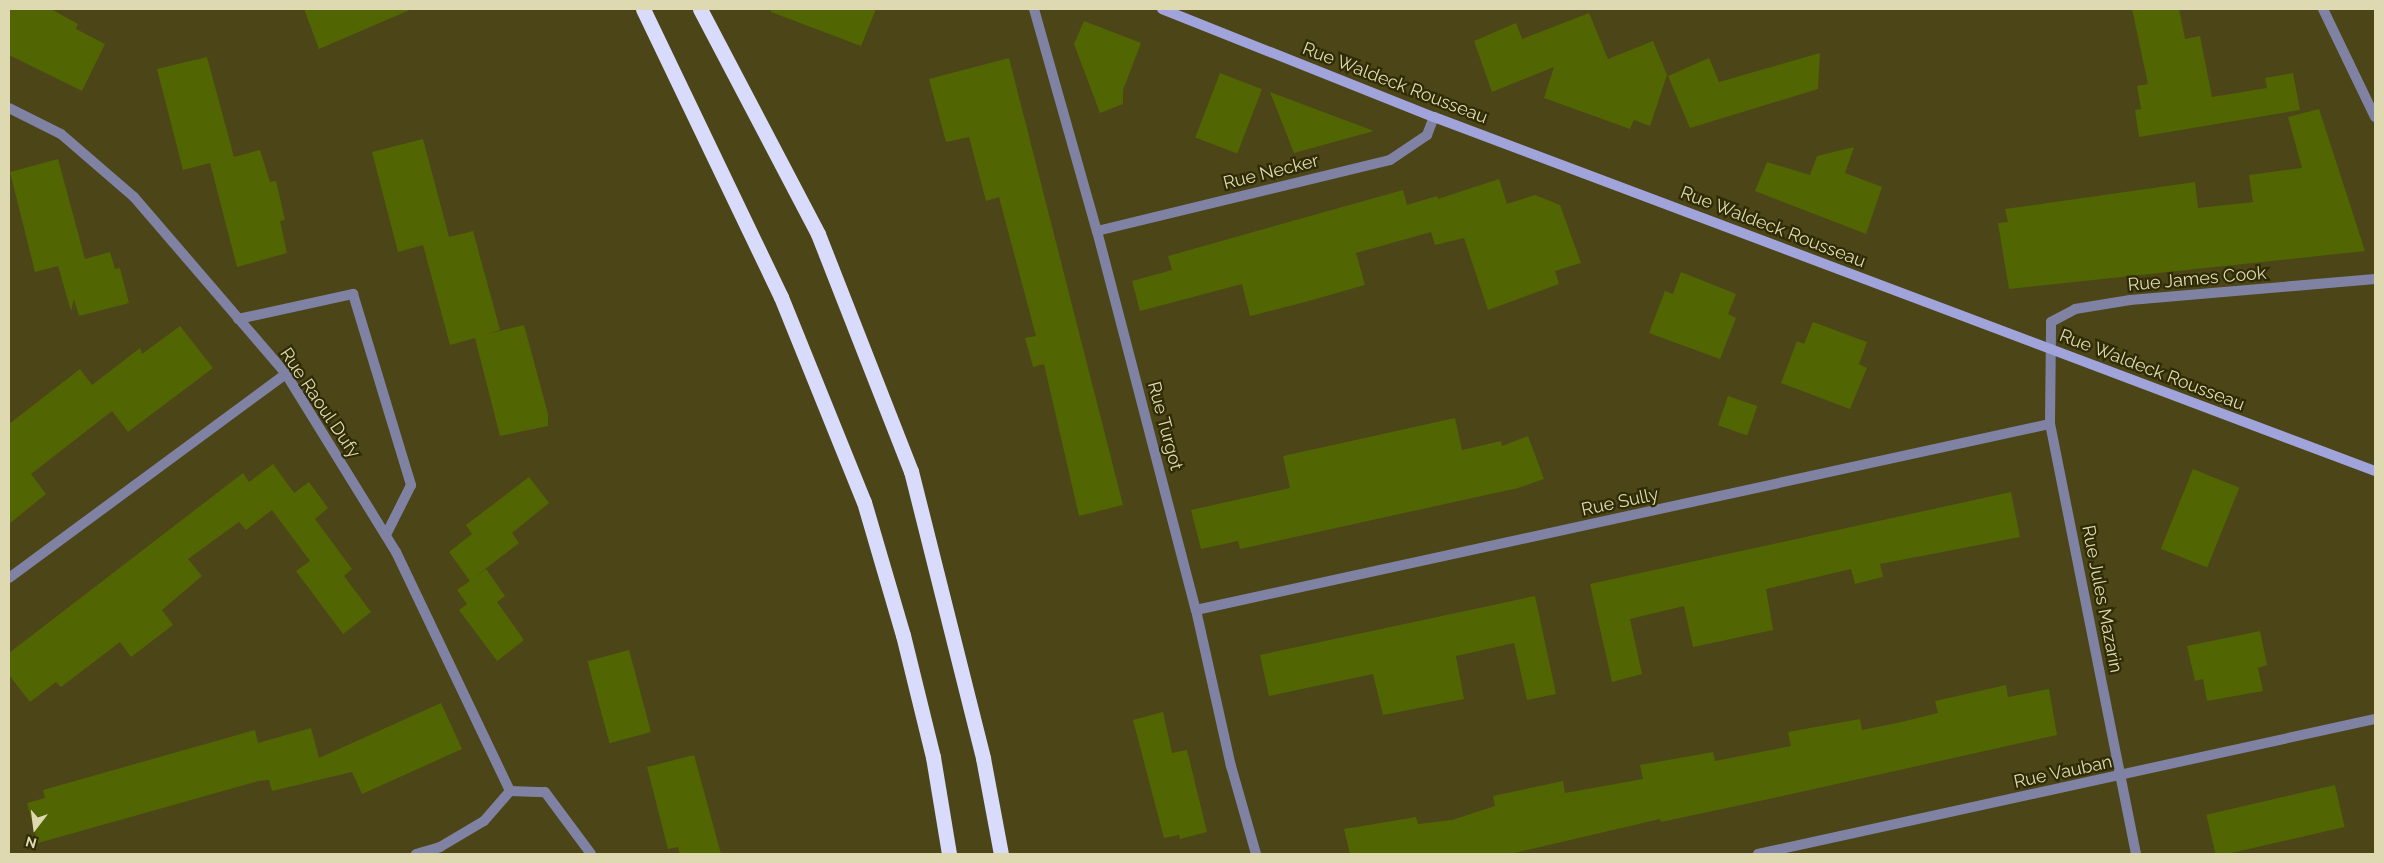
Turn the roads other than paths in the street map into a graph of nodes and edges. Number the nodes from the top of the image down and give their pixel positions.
1 (643, 9) edge
2 (700, 9) edge
3 (1034, 9) edge
4 (1162, 9) edge
5 (2323, 9) edge
6 (9, 108) edge
7 (1434, 117) junction
8 (2375, 117) edge
9 (1097, 231) junction
10 (2375, 278) edge
11 (238, 319) junction
12 (2050, 348) junction
13 (286, 374) junction
14 (2050, 424) junction
15 (2375, 471) edge
16 (386, 535) junction
17 (9, 578) edge
18 (1196, 610) junction
19 (2375, 719) edge
20 (2121, 776) junction
21 (510, 791) junction
22 (416, 854) edge
23 (591, 854) edge
24 (949, 854) edge
25 (1001, 854) edge
26 (1256, 854) edge
27 (1758, 854) edge
28 (2136, 854) edge

1 - 24 highway
2 - 25 highway
3 - 9 street, Rue Turgot
4 - 7 street, Rue Waldeck Rousseau
5 - 8 street
6 - 11 street, Rue Raoul Dufy
7 - 9 street, Rue Necker
7 - 12 street, Rue Waldeck Rousseau
9 - 18 street, Rue Turgot
10 - 12 street, Rue James Cook
11 - 13 street, Rue Raoul Dufy
11 - 16 street
12 - 14 street, Rue Jules Mazarin
12 - 15 street, Rue Waldeck Rousseau
13 - 16 street, Rue Raoul Dufy
13 - 17 street
14 - 18 street, Rue Sully
14 - 20 street, Rue Jules Mazarin
16 - 21 street, Rue Raoul Dufy
18 - 26 street, Rue Turgot
19 - 20 street, Rue Vauban
20 - 27 street, Rue Vauban
20 - 28 street, Rue Jules Mazarin
21 - 22 street
21 - 23 street

